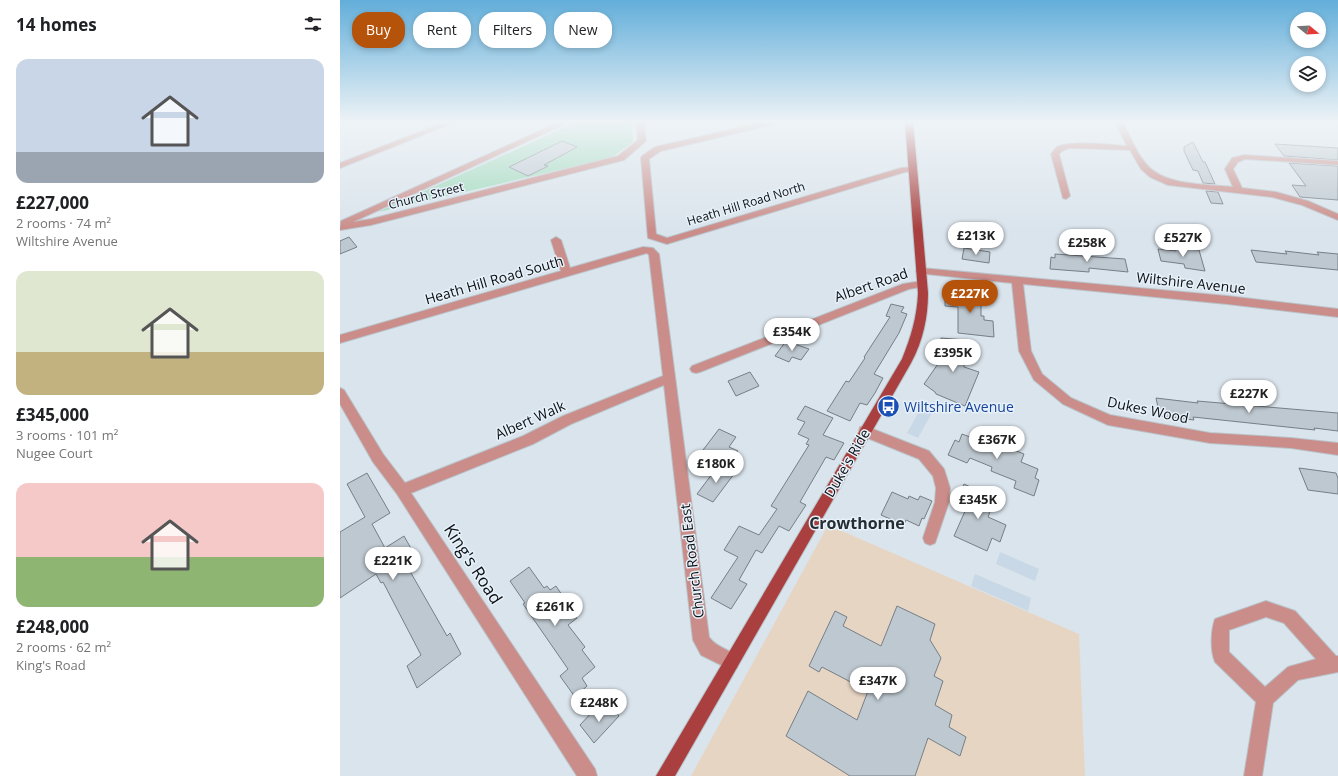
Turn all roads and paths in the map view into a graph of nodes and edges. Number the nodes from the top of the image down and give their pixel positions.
1 (360, 158) edge
2 (487, 158) edge
3 (620, 158) edge
4 (645, 158) edge
5 (912, 158) edge
6 (1056, 158) edge
7 (1138, 158) edge
8 (1243, 158) edge
9 (1248, 158) edge
10 (1338, 163) edge
11 (340, 166) edge
12 (913, 169) junction
13 (1238, 189) junction
14 (1066, 196) dead end
15 (1338, 217) edge
16 (340, 226) edge
17 (556, 240) dead end
18 (654, 254) joint
19 (567, 273) junction
20 (922, 278) junction
21 (1017, 280) junction
22 (1338, 313) edge
23 (340, 339) edge
24 (696, 369) dead end
25 (670, 378) junction
26 (340, 393) edge
27 (865, 431) junction
28 (1338, 448) edge
29 (402, 490) junction
30 (930, 538) dead end
31 (731, 662) junction
32 (1335, 664) edge
33 (1265, 699) junction
34 (588, 776) edge
35 (666, 776) edge
36 (1253, 776) edge

1 - 11 street
2 - 16 street
3 - 16 street, Church Street
4 - 12 street, Heath Hill Road North
5 - 12 main road, Duke's Ride
6 - 14 street
7 - 13 street
8 - 13 street
9 - 10 street
12 - 20 main road, Duke's Ride
13 - 15 street
17 - 19 street
18 - 19 street, Heath Hill Road South
18 - 25 street, Church Road East
19 - 23 street, Heath Hill Road South
20 - 21 street, Wiltshire Avenue
20 - 24 street, Albert Road
20 - 27 main road, Duke's Ride
21 - 22 street, Wiltshire Avenue
21 - 28 street, Dukes Wood
25 - 29 street, Albert Walk
25 - 31 street, Church Road East
26 - 29 street, King's Road
27 - 30 street
27 - 31 main road, Duke's Ride
29 - 34 street, King's Road
31 - 35 main road, Duke's Ride
32 - 33 street
32 - 33 street
33 - 36 street

